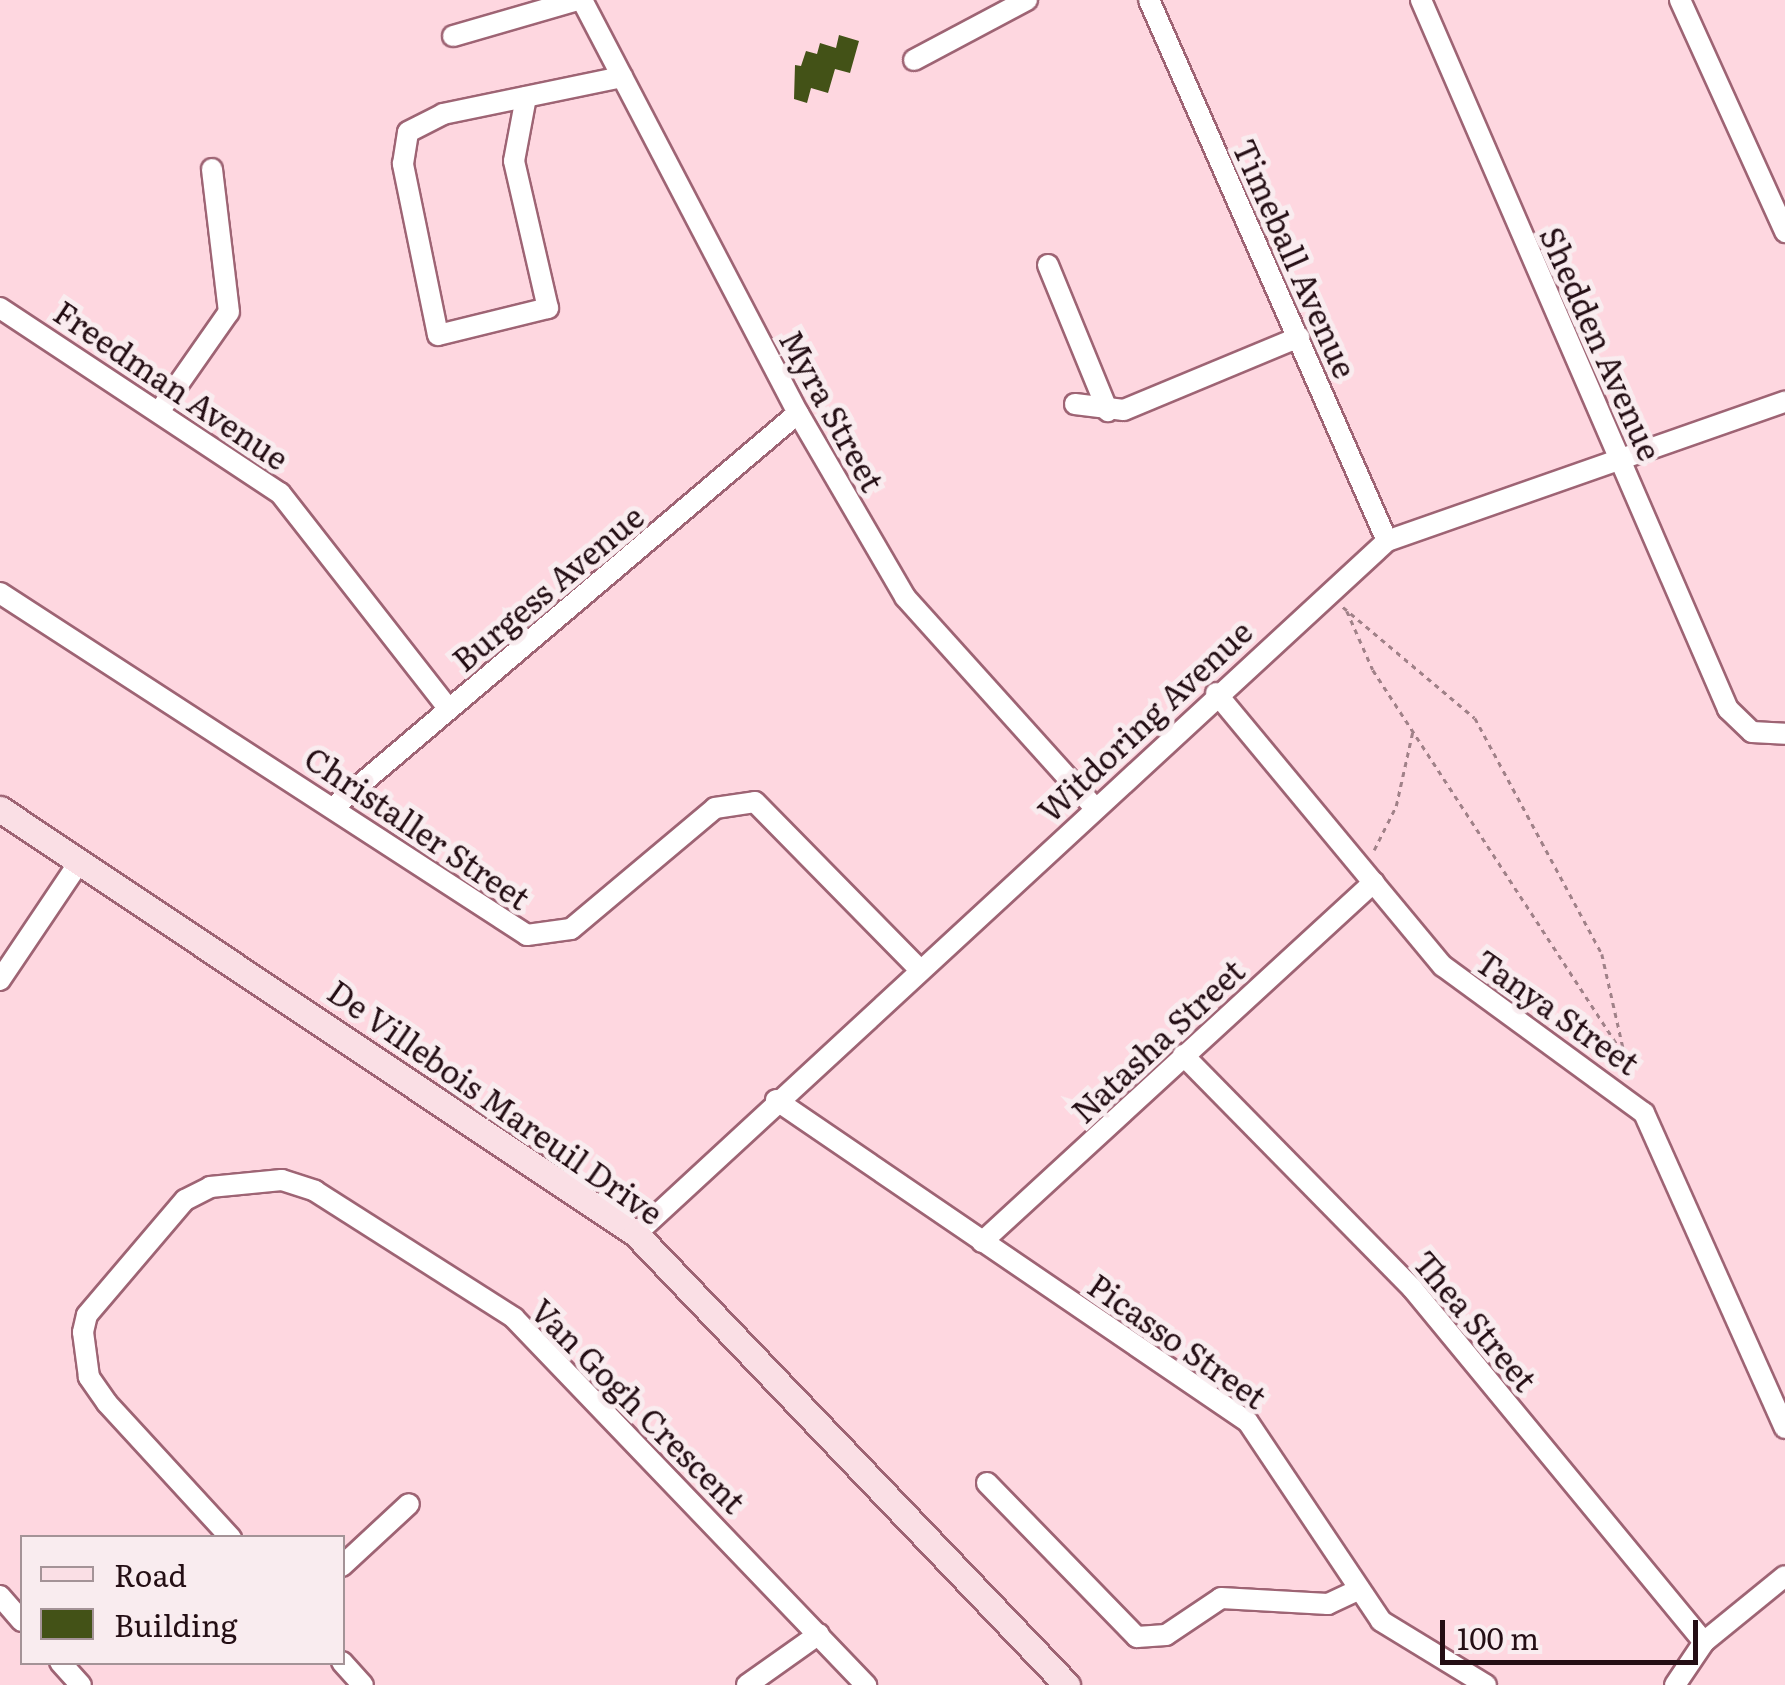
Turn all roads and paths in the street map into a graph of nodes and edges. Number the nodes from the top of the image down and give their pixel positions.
1 (580, 0) edge
2 (1027, 0) edge
3 (1149, 0) edge
4 (1421, 0) edge
5 (1680, 0) edge
6 (453, 36) dead end
7 (914, 60) dead end
8 (615, 78) junction
9 (526, 97) junction
10 (212, 169) dead end
11 (1785, 232) edge
12 (1048, 265) dead end
13 (0, 308) edge
14 (1299, 338) junction
15 (1785, 402) edge
16 (1076, 404) dead end
17 (160, 409) junction
18 (1108, 411) junction
19 (798, 414) junction
20 (1621, 461) junction
21 (1388, 541) junction
22 (0, 593) edge
23 (1325, 596) junction
24 (1346, 609) junction
25 (1216, 692) junction
26 (450, 709) junction
27 (1414, 729) junction
28 (1785, 734) edge
29 (335, 806) junction
30 (1094, 807) junction
31 (0, 809) edge
32 (80, 861) junction
33 (1360, 864) junction
34 (1374, 882) junction
35 (917, 967) junction
36 (0, 980) edge
37 (1183, 1055) junction
38 (1626, 1059) junction
39 (776, 1100) junction
40 (1634, 1102) junction
41 (636, 1234) junction
42 (982, 1242) junction
43 (1785, 1428) edge
44 (987, 1482) dead end
45 (409, 1504) dead end
46 (228, 1535) edge
47 (345, 1563) edge
48 (1785, 1576) edge
49 (1358, 1590) junction
50 (0, 1596) edge
51 (20, 1619) edge
52 (819, 1634) junction
53 (1704, 1642) junction
54 (63, 1665) edge
55 (345, 1665) edge
56 (80, 1685) edge
57 (364, 1685) edge
58 (747, 1685) edge
59 (866, 1685) edge
60 (1067, 1685) edge
61 (1486, 1685) edge
62 (1675, 1685) edge

1 - 6 street
1 - 8 street, Myra Street
2 - 7 street
3 - 14 street, Timeball Avenue
4 - 20 street, Shedden Avenue
5 - 11 street
8 - 9 street
8 - 19 street, Myra Street
9 - 9 street
10 - 17 street
12 - 18 street
13 - 17 street, Freedman Avenue
14 - 18 street
14 - 21 street, Timeball Avenue
15 - 20 street, Witdoring Avenue
16 - 18 street
17 - 26 street, Freedman Avenue
19 - 26 street, Burgess Avenue
19 - 30 street, Myra Street
20 - 21 street, Witdoring Avenue
20 - 28 street, Shedden Avenue
21 - 23 street, Witdoring Avenue
22 - 29 street, Christaller Street
23 - 24 path
23 - 25 street, Witdoring Avenue
24 - 27 path
24 - 38 path
25 - 30 street, Witdoring Avenue
25 - 33 street, Tanya Street
26 - 29 street, Burgess Avenue
27 - 33 path
27 - 38 path
29 - 35 street, Christaller Street
30 - 35 street, Witdoring Avenue
31 - 32 main road, De Villebois Mareuil Drive
32 - 36 street
32 - 41 main road, De Villebois Mareuil Drive
33 - 34 street, Tanya Street
34 - 37 street, Natasha Street
34 - 40 street, Tanya Street
35 - 39 street, Witdoring Avenue
37 - 42 street, Natasha Street
37 - 53 street, Thea Street
38 - 40 path
39 - 41 street, Witdoring Avenue
39 - 42 street, Picasso Street
40 - 43 street, Tanya Street
41 - 60 main road, De Villebois Mareuil Drive
42 - 49 street, Picasso Street
44 - 49 street
45 - 47 street
46 - 52 street, Van Gogh Crescent
48 - 53 street
49 - 61 street, Picasso Street
50 - 51 street
52 - 58 street
52 - 59 street, Van Gogh Crescent
53 - 62 street
54 - 56 street
55 - 57 street

